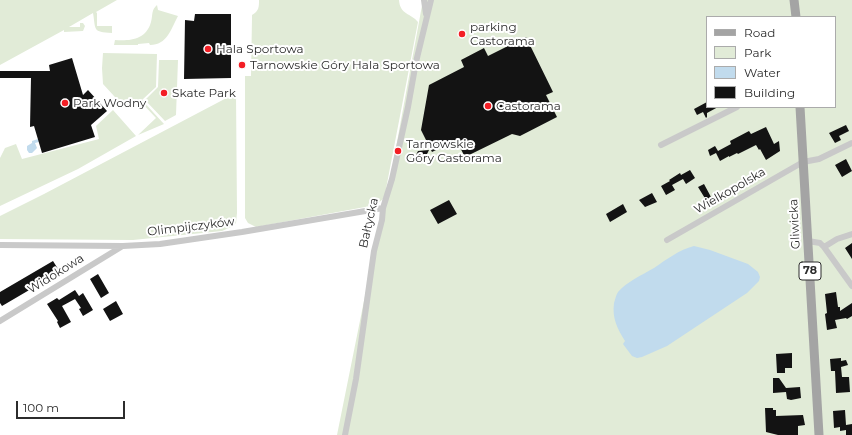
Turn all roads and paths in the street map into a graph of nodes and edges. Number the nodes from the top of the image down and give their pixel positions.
1 (424, 0) edge
2 (431, 0) edge
3 (794, 0) edge
4 (796, 16) edge
5 (426, 17) junction
6 (735, 108) edge
7 (800, 108) edge
8 (852, 143) edge
9 (661, 145) dead end
10 (803, 162) junction
11 (383, 208) junction
12 (852, 234) edge
13 (667, 240) dead end
14 (808, 241) junction
15 (0, 245) edge
16 (123, 246) junction
17 (824, 247) junction
18 (852, 286) edge
19 (0, 321) edge
20 (345, 435) edge
21 (819, 435) edge

1 - 5 street, Bałtycka
2 - 5 street, Bałtycka
3 - 4 main road
5 - 11 street, Bałtycka
6 - 9 street
7 - 10 main road, Gliwicka / 78
8 - 10 street, Wielkopolska
10 - 13 street, Wielkopolska
10 - 14 main road, Gliwicka / 78
11 - 16 street, Olimpijczyków
11 - 20 street, Bałtycka
12 - 17 street
14 - 17 street
14 - 21 main road, Gliwicka / 78
15 - 16 street, Olimpijczyków
16 - 19 street, Widokowa
17 - 18 street

